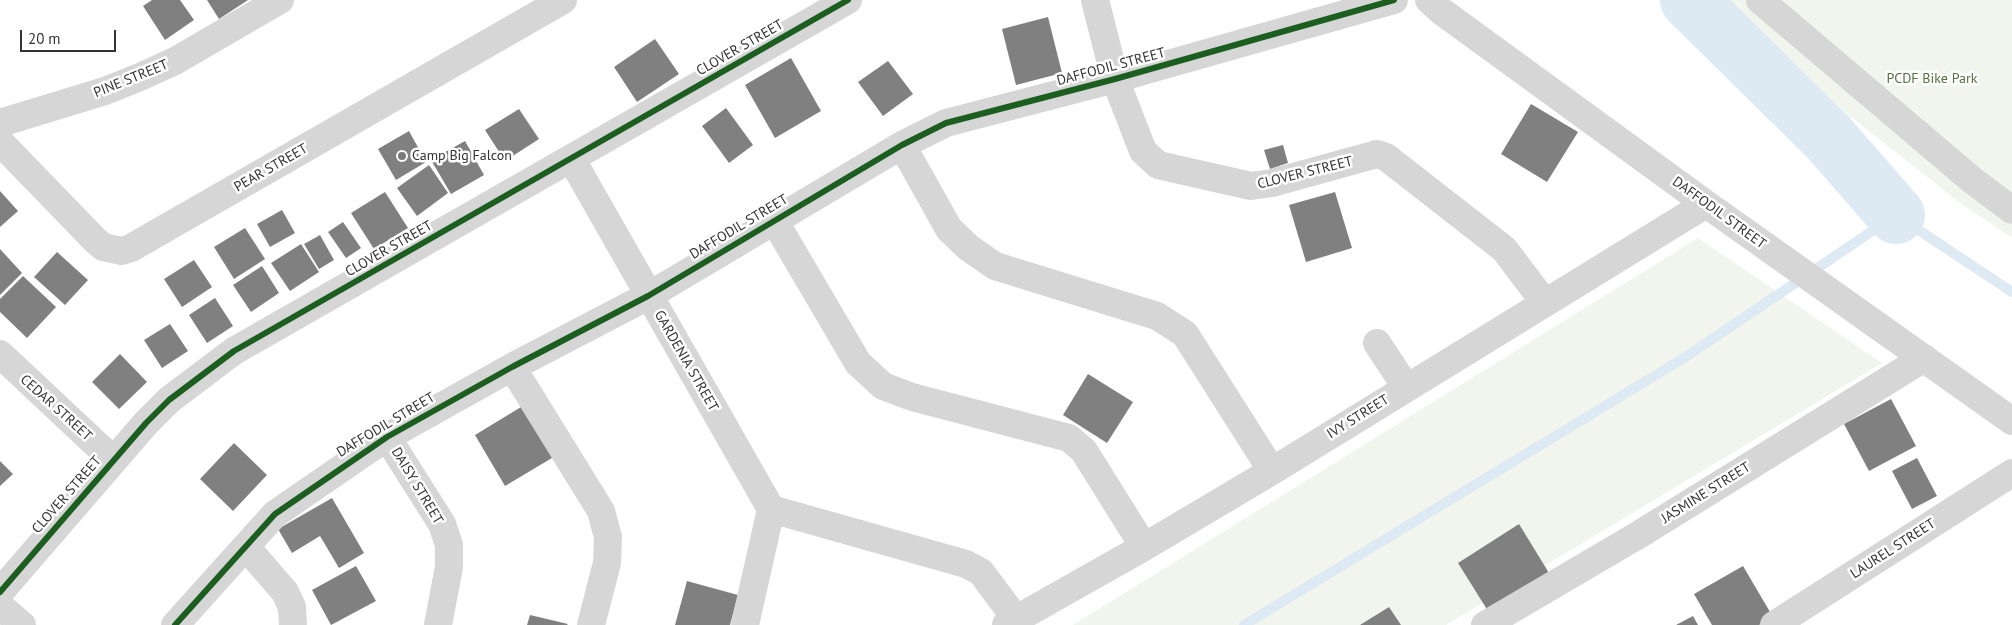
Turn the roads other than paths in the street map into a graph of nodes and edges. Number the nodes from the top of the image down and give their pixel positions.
1 (280, 0) edge
2 (563, 0) edge
3 (848, 0) edge
4 (1095, 0) edge
5 (1394, 0) edge
6 (1429, 0) edge
7 (1760, 0) edge
8 (1115, 80) junction
9 (0, 123) edge
10 (0, 142) edge
11 (902, 145) junction
12 (572, 160) junction
13 (1706, 204) junction
14 (2012, 210) edge
15 (774, 220) junction
16 (648, 296) junction
17 (1545, 303) junction
18 (1377, 343) dead end
19 (1924, 358) junction
20 (512, 367) junction
21 (4, 368) edge
22 (1406, 387) junction
23 (2012, 421) edge
24 (387, 437) junction
25 (113, 460) junction
26 (1272, 471) junction
27 (2012, 473) edge
28 (772, 510) junction
29 (246, 547) junction
30 (1144, 547) junction
31 (0, 592) edge
32 (0, 606) edge
33 (1011, 622) edge
34 (22, 625) edge
35 (176, 625) edge
36 (293, 625) edge
37 (438, 625) edge
38 (591, 625) edge
39 (745, 625) edge
40 (1485, 625) edge
41 (1774, 625) edge

1 - 9 street, PINE STREET
2 - 10 street, PEAR STREET
3 - 12 street, CLOVER STREET
4 - 8 street, CLOVER STREET
5 - 8 street, DAFFODIL STREET
6 - 13 street, DAFFODIL STREET
7 - 14 street
8 - 11 street, DAFFODIL STREET
8 - 17 street, CLOVER STREET
11 - 15 street, DAFFODIL STREET
11 - 26 street
12 - 16 street, GARDENIA STREET
12 - 25 street, CLOVER STREET
13 - 17 street, IVY STREET
13 - 19 street, DAFFODIL STREET
15 - 16 street, DAFFODIL STREET
15 - 30 street
16 - 20 street, DAFFODIL STREET
16 - 28 street, GARDENIA STREET
17 - 22 street, IVY STREET
18 - 22 street
19 - 23 street, DAFFODIL STREET
19 - 40 street, JASMINE STREET
20 - 24 street, DAFFODIL STREET
20 - 38 street
21 - 25 street, CEDAR STREET
22 - 26 street, IVY STREET
24 - 29 street, DAFFODIL STREET
24 - 37 street, DAISY STREET
25 - 31 street, CLOVER STREET
26 - 30 street, IVY STREET
27 - 41 street, LAUREL STREET
28 - 33 street
28 - 39 street
29 - 35 street, DAFFODIL STREET
29 - 36 street
30 - 33 street, IVY STREET
32 - 34 street

